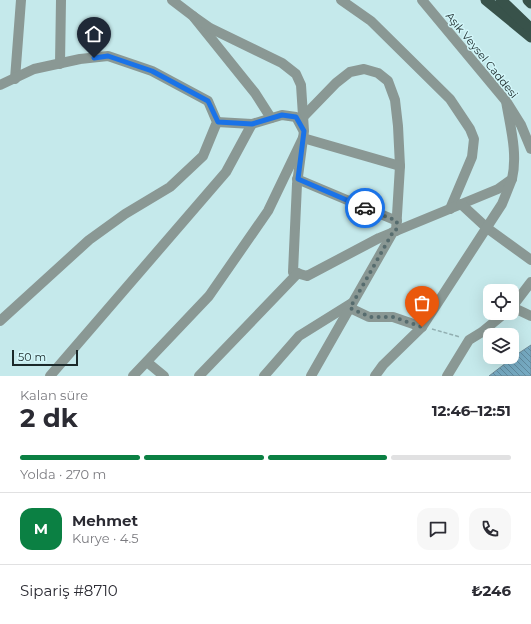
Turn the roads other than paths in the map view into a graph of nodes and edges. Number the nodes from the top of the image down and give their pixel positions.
1 (20, 0) edge
2 (61, 0) edge
3 (172, 0) edge
4 (341, 0) edge
5 (422, 0) edge
6 (486, 0) edge
7 (501, 0) edge
8 (528, 0) edge
9 (531, 3) edge
10 (193, 16) junction
11 (531, 29) edge
12 (531, 37) edge
13 (60, 64) junction
14 (14, 78) junction
15 (0, 85) edge
16 (506, 101) junction
17 (304, 116) junction
18 (271, 118) junction
19 (218, 122) junction
20 (252, 124) junction
21 (303, 135) junction
22 (531, 149) edge
23 (400, 166) junction
24 (512, 178) junction
25 (298, 179) junction
26 (461, 204) junction
27 (450, 209) junction
28 (395, 228) junction
29 (486, 228) junction
30 (531, 260) edge
31 (298, 273) junction
32 (531, 282) edge
33 (519, 298) edge
34 (352, 305) junction
35 (519, 310) edge
36 (531, 316) edge
37 (497, 320) edge
38 (0, 321) edge
39 (422, 327) junction
40 (147, 362) junction
41 (50, 376) edge
42 (133, 376) edge
43 (164, 376) edge
44 (199, 376) edge
45 (264, 376) edge
46 (311, 376) edge
47 (375, 376) edge
48 (447, 376) edge

1 - 14 street
2 - 13 street
3 - 10 street
4 - 27 street
5 - 16 street, Aşık Veysel Caddesi
6 - 12 highway
7 - 11 highway
8 - 9 highway
10 - 17 street
10 - 18 street
13 - 14 street
13 - 19 street
14 - 15 street
16 - 22 street, Aşık Veysel Caddesi
16 - 24 street
17 - 21 street
17 - 23 street
18 - 20 street
18 - 21 street
19 - 20 street
19 - 38 street
20 - 41 street
21 - 23 street
21 - 25 street
21 - 40 street
23 - 28 street
24 - 26 street
24 - 29 street
25 - 28 street
25 - 31 street
26 - 27 street
26 - 29 street
27 - 28 street
28 - 31 street
28 - 34 street
29 - 30 street
29 - 39 street
31 - 44 street
32 - 33 street
34 - 39 street
34 - 45 street
34 - 46 street
35 - 36 street
37 - 48 street
39 - 47 street
40 - 42 street
40 - 43 street

